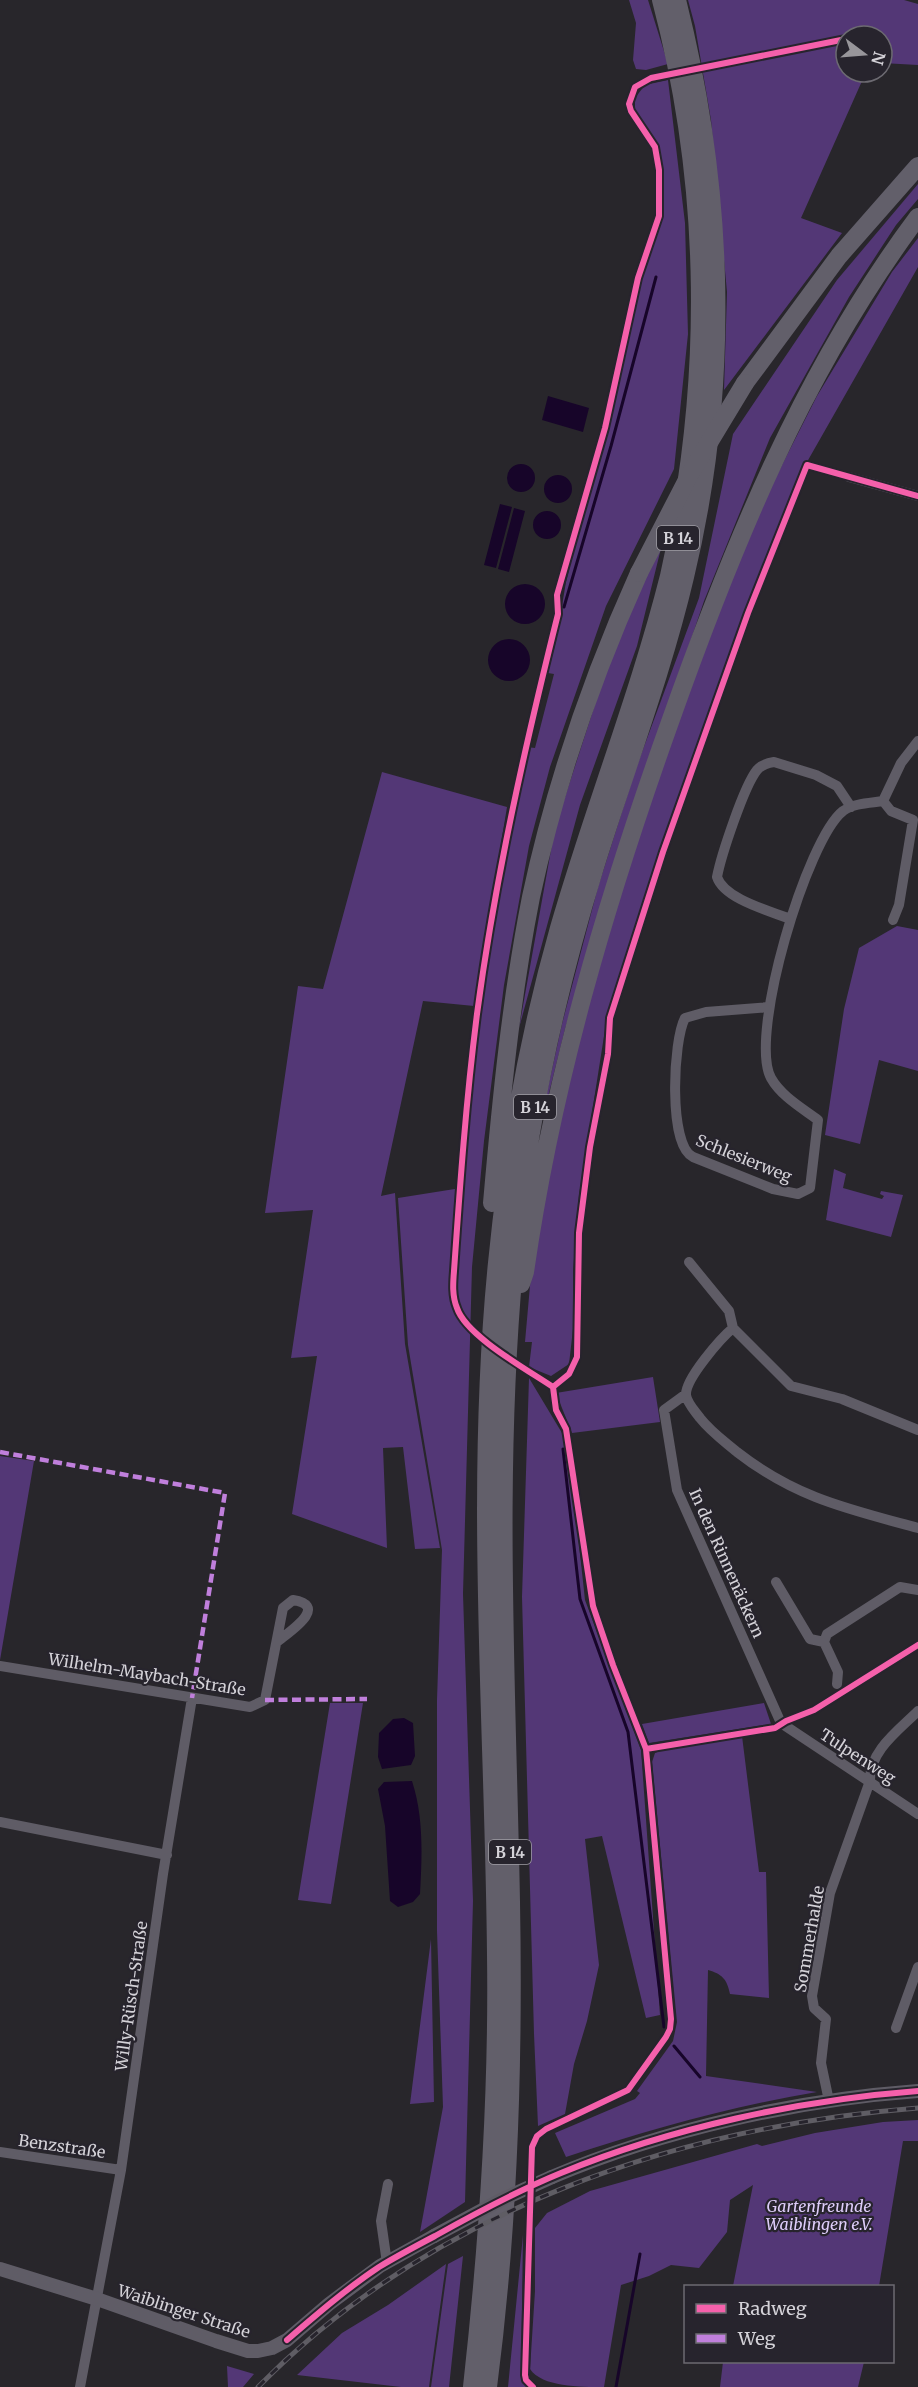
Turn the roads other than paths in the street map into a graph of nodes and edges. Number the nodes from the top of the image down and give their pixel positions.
1 (661, 0) edge
2 (677, 0) edge
3 (918, 166) edge
4 (917, 219) edge
5 (849, 477) dead end
6 (918, 496) edge
7 (918, 741) edge
8 (883, 801) junction
9 (850, 807) junction
10 (790, 919) junction
11 (892, 920) dead end
12 (769, 1007) junction
13 (688, 1262) dead end
14 (510, 1317) junction
15 (733, 1328) junction
16 (490, 1370) junction
17 (686, 1394) junction
18 (918, 1430) edge
19 (918, 1528) edge
20 (776, 1582) dead end
21 (918, 1590) edge
22 (277, 1642) dead end
23 (824, 1642) junction
24 (0, 1665) edge
25 (837, 1684) dead end
26 (192, 1698) junction
27 (918, 1711) edge
28 (781, 1723) joint
29 (870, 1781) junction
30 (918, 1814) edge
31 (0, 1822) edge
32 (167, 1855) junction
33 (918, 1967) edge
34 (916, 1979) edge
35 (896, 2028) dead end
36 (918, 2091) edge
37 (829, 2101) junction
38 (0, 2152) edge
39 (120, 2169) junction
40 (388, 2184) dead end
41 (387, 2263) junction
42 (0, 2269) edge
43 (97, 2299) junction
44 (80, 2387) edge
45 (471, 2387) edge
46 (488, 2387) edge

1 - 16 highway, B 14
2 - 14 highway, B 14
3 - 16 highway, bridge
4 - 14 highway
5 - 6 street
7 - 8 street
8 - 9 street
8 - 11 street
9 - 10 street
9 - 10 street
10 - 12 street
12 - 12 street, Schlesierweg
13 - 15 street
14 - 46 highway, B 14
15 - 17 street
15 - 18 street
16 - 45 highway, B 14
17 - 19 street
17 - 28 street, In den Rinnenäckern
20 - 23 street
21 - 23 street
22 - 26 street, Wilhelm-Maybach-Straße
23 - 25 street
24 - 26 street, Wilhelm-Maybach-Straße
26 - 32 street, Willy-Rüsch-Straße
27 - 29 street
28 - 29 street, Tulpenweg
29 - 30 street, Tulpenweg
29 - 37 street, Sommerhalde
31 - 32 street
32 - 39 street, Willy-Rüsch-Straße
33 - 34 street
34 - 35 street
36 - 37 street, Waiblinger Straße
37 - 41 street, Waiblinger Straße, bridge
38 - 39 street, Benzstraße
39 - 43 street, Willy-Rüsch-Straße
40 - 41 street
41 - 43 street, Waiblinger Straße
42 - 43 street, Waiblinger Straße
43 - 44 street, Willy-Rüsch-Straße

